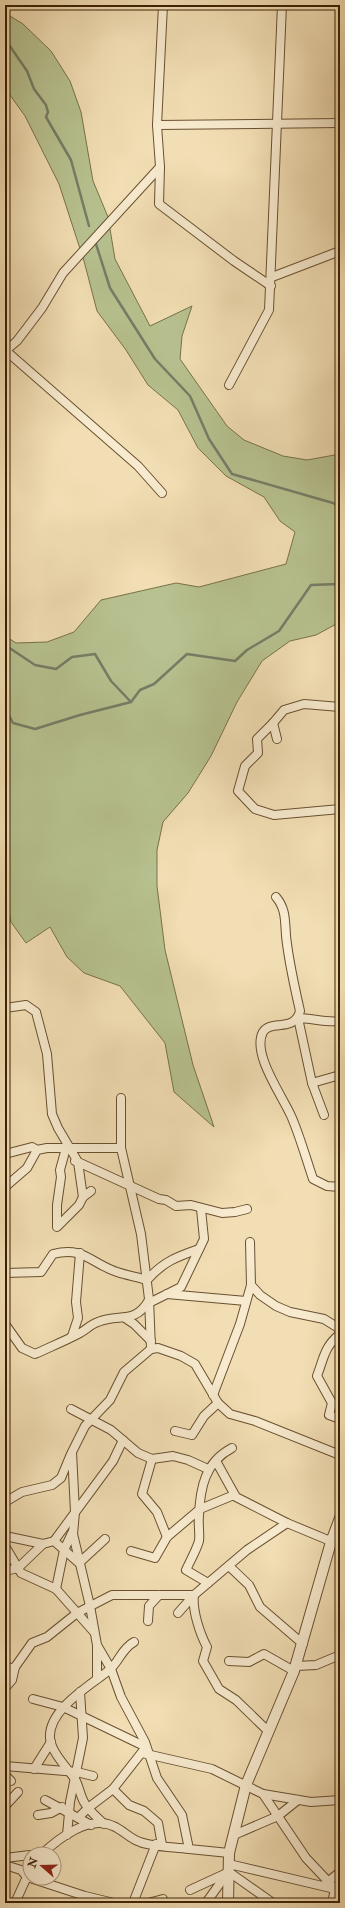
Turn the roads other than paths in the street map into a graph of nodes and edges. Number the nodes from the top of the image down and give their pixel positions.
1 (163, 5) edge
2 (282, 5) edge
3 (340, 123) edge
4 (278, 124) junction
5 (157, 125) junction
6 (160, 168) junction
7 (340, 251) edge
8 (272, 277) junction
9 (271, 286) junction
10 (5, 351) edge
11 (229, 385) dead end
12 (162, 493) dead end
13 (340, 707) edge
14 (273, 723) junction
15 (277, 739) dead end
16 (340, 810) edge
17 (276, 897) dead end
18 (5, 1008) edge
19 (298, 1018) junction
20 (340, 1021) edge
21 (340, 1076) edge
22 (312, 1083) junction
23 (121, 1098) dead end
24 (324, 1115) dead end
25 (120, 1148) junction
26 (37, 1150) junction
27 (67, 1151) junction
28 (5, 1154) edge
29 (78, 1162) junction
30 (130, 1186) junction
31 (340, 1187) edge
32 (5, 1188) edge
33 (91, 1191) dead end
34 (83, 1197) junction
35 (201, 1209) junction
36 (247, 1209) dead end
37 (250, 1242) dead end
38 (199, 1249) junction
39 (80, 1253) junction
40 (6, 1274) edge
41 (147, 1280) junction
42 (251, 1285) junction
43 (167, 1294) junction
44 (149, 1301) junction
45 (246, 1301) junction
46 (125, 1318) junction
47 (5, 1324) edge
48 (340, 1329) edge
49 (340, 1334) edge
50 (72, 1336) junction
51 (151, 1345) junction
52 (215, 1399) junction
53 (71, 1410) dead end
54 (92, 1419) junction
55 (340, 1419) edge
56 (174, 1431) dead end
57 (123, 1440) junction
58 (232, 1448) dead end
59 (72, 1452) junction
60 (340, 1455) edge
61 (152, 1459) junction
62 (216, 1461) junction
63 (208, 1469) junction
64 (234, 1494) junction
65 (5, 1502) edge
66 (200, 1509) junction
67 (75, 1512) junction
68 (340, 1518) edge
69 (287, 1523) junction
70 (73, 1531) junction
71 (5, 1536) edge
72 (167, 1537) junction
73 (105, 1539) dead end
74 (54, 1541) junction
75 (43, 1544) junction
76 (336, 1544) edge
77 (5, 1546) edge
78 (64, 1550) junction
79 (131, 1551) dead end
80 (79, 1563) junction
81 (229, 1566) junction
82 (18, 1568) junction
83 (5, 1571) edge
84 (208, 1583) junction
85 (56, 1590) junction
86 (159, 1595) junction
87 (194, 1595) junction
88 (90, 1606) junction
89 (77, 1613) junction
90 (178, 1613) dead end
91 (148, 1621) dead end
92 (94, 1632) junction
93 (134, 1642) dead end
94 (303, 1644) junction
95 (96, 1645) junction
96 (340, 1656) edge
97 (229, 1661) dead end
98 (15, 1666) junction
99 (295, 1668) junction
100 (111, 1669) junction
101 (5, 1670) edge
102 (97, 1679) junction
103 (5, 1688) edge
104 (80, 1692) junction
105 (33, 1699) dead end
106 (63, 1707) junction
107 (82, 1715) junction
108 (269, 1732) junction
109 (52, 1742) junction
110 (146, 1751) junction
111 (5, 1766) edge
112 (34, 1769) junction
113 (74, 1775) junction
114 (93, 1776) dead end
115 (246, 1785) junction
116 (113, 1789) junction
117 (18, 1792) dead end
118 (263, 1794) junction
119 (45, 1800) dead end
120 (298, 1800) junction
121 (340, 1800) edge
122 (70, 1802) junction
123 (5, 1806) edge
124 (60, 1808) junction
125 (88, 1808) junction
126 (69, 1814) junction
127 (38, 1815) dead end
128 (278, 1816) junction
129 (78, 1818) junction
130 (104, 1824) junction
131 (91, 1825) junction
132 (234, 1834) junction
133 (67, 1835) junction
134 (159, 1845) junction
135 (52, 1846) edge
136 (189, 1849) junction
137 (229, 1853) junction
138 (22, 1856) edge
139 (5, 1858) edge
140 (5, 1865) edge
141 (229, 1868) junction
142 (22, 1870) edge
143 (340, 1872) edge
144 (326, 1884) junction
145 (22, 1886) edge
146 (60, 1886) edge
147 (190, 1890) dead end
148 (337, 1892) edge
149 (163, 1899) dead end
150 (15, 1903) edge
151 (114, 1903) edge
152 (133, 1903) edge
153 (148, 1903) edge
154 (206, 1903) edge
155 (228, 1903) edge
156 (273, 1903) edge
157 (332, 1903) edge

1 - 5 street
2 - 4 street
3 - 4 street
4 - 5 street
4 - 8 street
5 - 6 street
6 - 9 street
6 - 10 street
7 - 8 street
8 - 9 street
9 - 11 street
10 - 12 street
13 - 14 street
14 - 15 street
14 - 16 street
17 - 19 street
18 - 27 street
19 - 20 street
19 - 22 street
19 - 31 street
21 - 22 street
22 - 24 street
23 - 25 street
25 - 27 street
25 - 30 street
26 - 27 street
26 - 28 street
26 - 32 street
27 - 29 street
27 - 34 street
29 - 30 street
29 - 34 street
30 - 35 street
30 - 41 street
33 - 34 street
35 - 36 street
35 - 38 street
37 - 42 street
38 - 41 street
38 - 43 street
39 - 40 street
39 - 41 street
39 - 50 street
41 - 44 street
42 - 45 street
42 - 48 street
43 - 44 street
43 - 45 street
44 - 46 street
44 - 51 street
45 - 52 street
46 - 50 street
46 - 51 street
47 - 50 street
49 - 55 street
51 - 52 street
51 - 54 street
52 - 56 street
52 - 60 street
53 - 54 street
54 - 57 street
54 - 59 street
57 - 61 street
57 - 67 street
58 - 62 street
59 - 65 street
59 - 67 street
61 - 63 street
61 - 72 street
62 - 63 street
62 - 64 street
63 - 66 street
64 - 66 street
64 - 69 street
66 - 72 street
66 - 84 street
67 - 70 street
67 - 74 street
68 - 76 street
69 - 76 street
69 - 81 street
70 - 78 street
70 - 80 street
71 - 75 street
72 - 79 street
73 - 80 street
74 - 75 street
74 - 78 street
75 - 82 street
76 - 94 street
77 - 82 street
78 - 80 street
78 - 85 street
80 - 88 street
81 - 84 street
81 - 94 street
82 - 83 street
82 - 85 street
84 - 87 street
85 - 89 street
86 - 87 street
86 - 88 street
86 - 91 street
87 - 90 street
87 - 108 street
88 - 89 street
88 - 92 street
89 - 92 street
89 - 98 street
92 - 95 street
93 - 100 street
94 - 99 street
95 - 100 street
95 - 102 street
96 - 99 street
97 - 99 street
98 - 101 street
98 - 103 street
99 - 108 street
100 - 102 street
100 - 110 street
102 - 104 street
104 - 106 street
104 - 107 street
105 - 106 street
106 - 107 street
106 - 109 street
107 - 110 street
107 - 113 street
108 - 115 street
109 - 112 street
109 - 113 street
110 - 115 street
110 - 116 street
110 - 136 street
111 - 112 street
112 - 113 street
113 - 114 street
113 - 122 street
113 - 125 street
115 - 118 street
115 - 132 street
116 - 125 street
116 - 134 street
117 - 123 street
118 - 120 street
118 - 128 street
119 - 124 street
120 - 121 street
120 - 128 street
122 - 124 street
122 - 126 street
124 - 126 street
124 - 127 street
125 - 129 street
125 - 130 street
126 - 129 street
126 - 133 street
128 - 132 street
128 - 144 street
129 - 131 street
130 - 131 street
130 - 134 street
131 - 133 street
132 - 137 street
133 - 135 street
134 - 136 street
134 - 152 street
136 - 137 street
137 - 141 street
138 - 139 street
140 - 142 street
141 - 144 street
141 - 147 street
141 - 154 street
141 - 155 street
141 - 156 street
143 - 144 street
144 - 148 street
145 - 150 street
146 - 151 street
148 - 157 street
149 - 153 street

